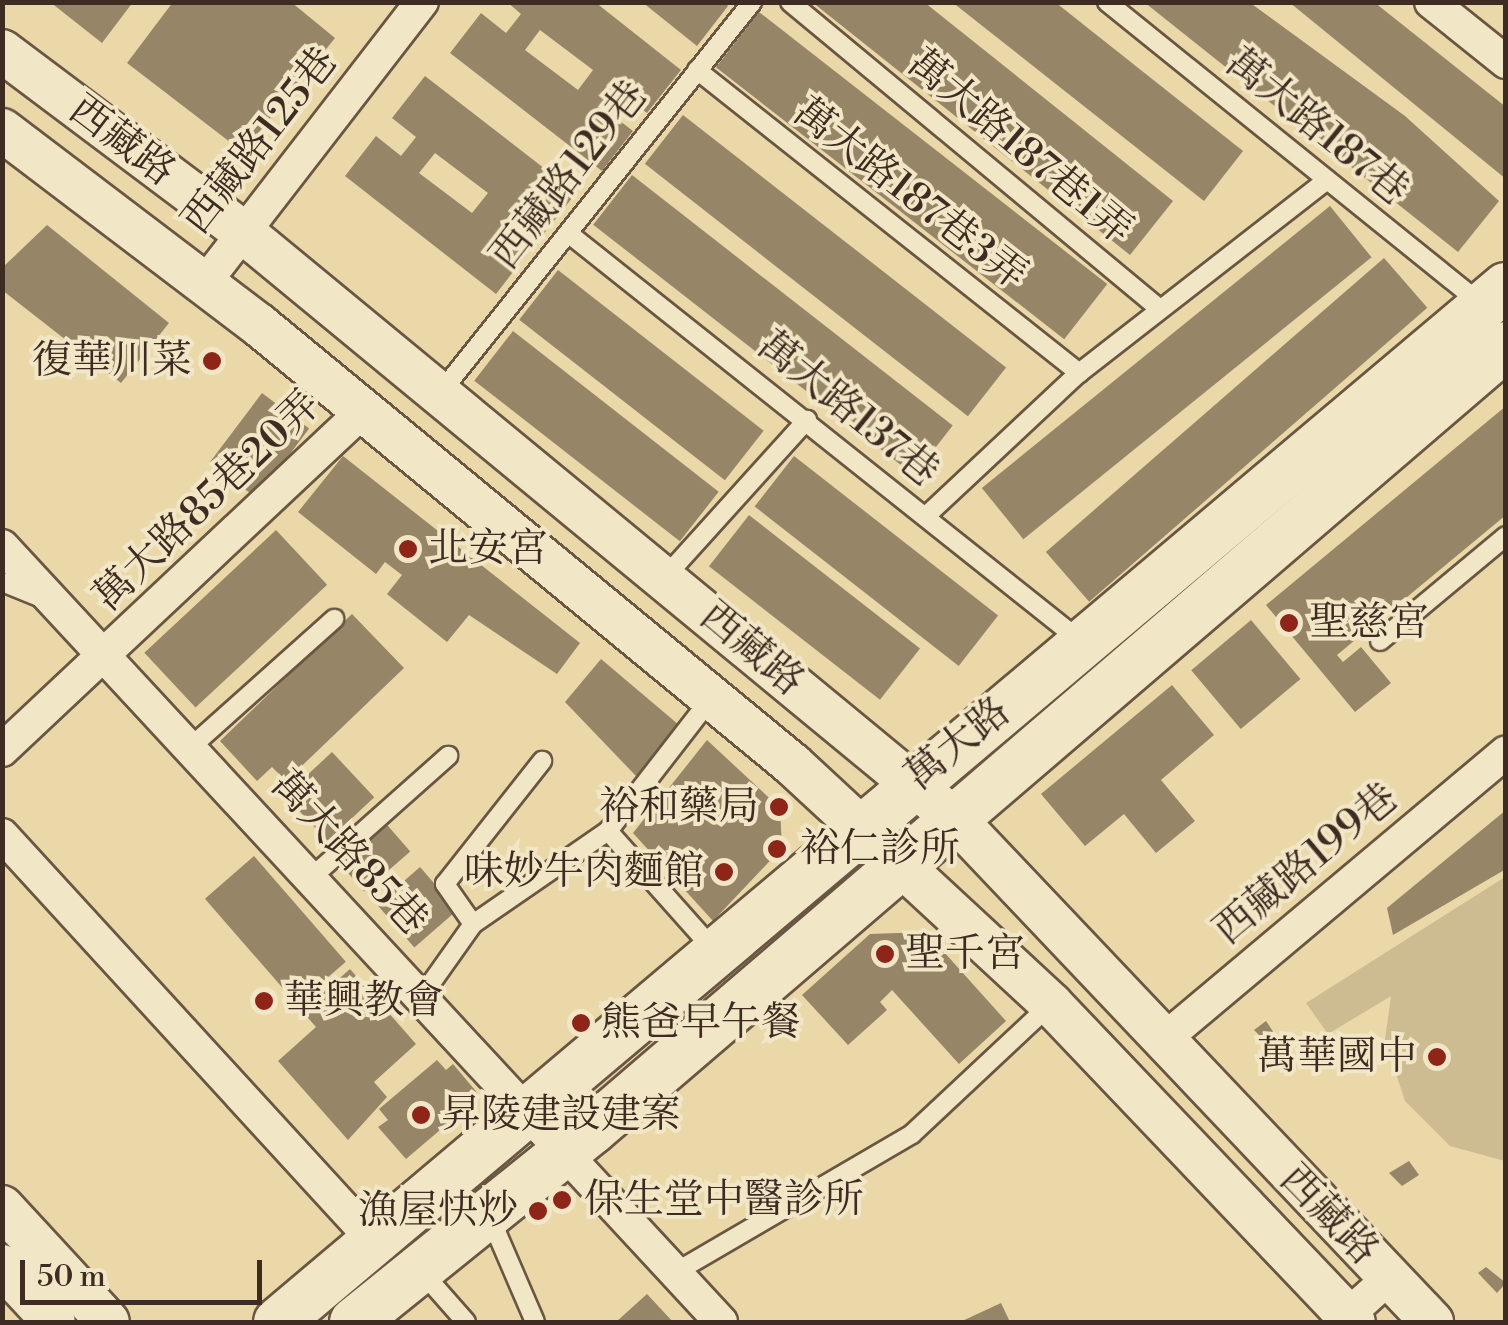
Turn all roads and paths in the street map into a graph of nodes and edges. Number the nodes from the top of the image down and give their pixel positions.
1 (422, 2) edge
2 (752, 2) edge
3 (790, 2) edge
4 (1106, 2) edge
5 (1430, 2) edge
6 (2, 51) edge
7 (1506, 62) edge
8 (697, 70) junction
9 (2, 130) edge
10 (1327, 180) junction
11 (243, 232) junction
12 (568, 233) junction
13 (203, 284) junction
14 (1158, 308) junction
15 (1498, 313) edge
16 (1078, 372) junction
17 (441, 392) junction
18 (364, 410) junction
19 (807, 420) junction
20 (926, 516) junction
21 (1506, 536) edge
22 (2, 546) edge
23 (666, 577) junction
24 (2, 582) edge
25 (56, 604) junction
26 (334, 619) dead end
27 (1380, 641) dead end
28 (1083, 642) junction
29 (109, 653) junction
30 (712, 697) junction
31 (192, 746) junction
32 (2, 750) edge
33 (1506, 752) edge
34 (448, 756) dead end
35 (542, 761) dead end
36 (911, 782) junction
37 (956, 820) junction
38 (858, 827) junction
39 (608, 831) junction
40 (2, 835) edge
41 (902, 866) junction
42 (313, 876) junction
43 (473, 924) junction
44 (714, 950) junction
45 (422, 996) junction
46 (1051, 1004) junction
47 (1162, 1041) junction
48 (526, 1112) junction
49 (562, 1153) junction
50 (2, 1207) edge
51 (488, 1214) junction
52 (374, 1240) junction
53 (2, 1266) edge
54 (421, 1271) junction
55 (676, 1272) junction
56 (1390, 1277) junction
57 (1347, 1320) edge
58 (54, 1322) edge
59 (108, 1322) edge
60 (278, 1322) edge
61 (354, 1322) edge
62 (466, 1322) edge
63 (535, 1322) edge
64 (721, 1322) edge
65 (1432, 1322) edge

1 - 11 street, 西藏路125巷
2 - 8 lane, 西藏路129巷
3 - 14 lane, 萬大路187巷1弄
4 - 10 lane, 萬大路187巷
5 - 7 street
6 - 11 street, 西藏路
8 - 12 lane, 西藏路129巷
8 - 16 lane, 萬大路187巷3弄
9 - 13 street, 西藏路
10 - 14 lane
10 - 15 lane, 萬大路187巷
11 - 13 street, 西藏路125巷
11 - 17 street, 西藏路
12 - 17 lane, 西藏路129巷
12 - 19 lane, 萬大路137巷
13 - 18 street, 西藏路
14 - 16 lane
15 - 28 main road, 萬大路
15 - 37 main road, 萬大路
16 - 20 lane
17 - 23 street, 西藏路
18 - 29 street, 萬大路85巷20弄
18 - 30 street, 西藏路
19 - 20 lane, 萬大路137巷
19 - 23 lane
20 - 28 lane, 萬大路137巷
21 - 27 lane
22 - 25 street, 萬大路85巷
23 - 36 street, 西藏路
24 - 25 lane
25 - 29 street, 萬大路85巷
26 - 31 lane
28 - 36 main road, 萬大路
29 - 31 street, 萬大路85巷
29 - 32 street, 萬大路85巷20弄
30 - 38 street, 西藏路
30 - 39 lane
31 - 42 street, 萬大路85巷
33 - 47 street, 西藏路199巷
34 - 42 lane
35 - 43 lane
36 - 37 street, 西藏路
36 - 38 main road, 萬大路
37 - 41 main road, 萬大路
37 - 47 street, 西藏路
38 - 41 street, 西藏路
38 - 44 main road, 萬大路
39 - 43 lane
39 - 44 lane
40 - 52 street
41 - 46 street, 西藏路
41 - 49 main road, 萬大路
42 - 45 street, 萬大路85巷
43 - 45 lane
44 - 48 main road, 萬大路
45 - 48 street, 萬大路85巷
46 - 55 lane
46 - 57 street, 西藏路
47 - 56 street, 西藏路
48 - 49 street, 萬大路85巷
48 - 52 main road, 萬大路
49 - 51 main road, 萬大路
49 - 55 street, 萬大路85巷
50 - 59 street
51 - 54 main road, 萬大路
51 - 63 lane
52 - 60 main road, 萬大路
53 - 58 street
54 - 61 main road, 萬大路
54 - 62 lane
55 - 64 street, 萬大路85巷
56 - 57 street
56 - 65 street, 西藏路

